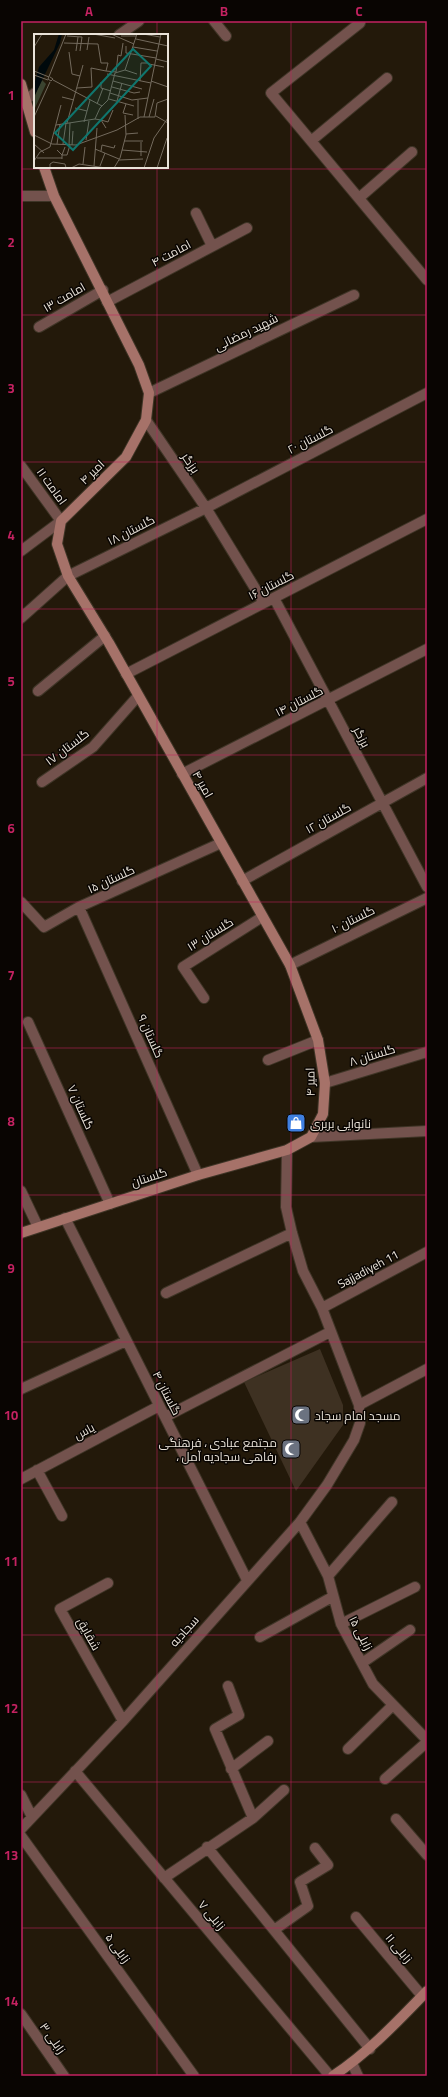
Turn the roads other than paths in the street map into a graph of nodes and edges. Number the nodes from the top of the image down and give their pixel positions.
1 (139, 21) edge
2 (214, 21) edge
3 (360, 23) dead end
4 (120, 34) edge
5 (226, 36) dead end
6 (387, 78) dead end
7 (21, 84) edge
8 (28, 98) edge
9 (34, 127) edge
10 (311, 141) junction
11 (412, 152) dead end
12 (44, 168) edge
13 (21, 196) edge
14 (54, 196) junction
15 (359, 198) junction
16 (196, 213) dead end
17 (247, 228) dead end
18 (212, 246) junction
19 (426, 275) edge
20 (103, 290) junction
21 (354, 295) dead end
22 (107, 302) junction
23 (39, 327) dead end
24 (149, 393) junction
25 (427, 393) edge
26 (146, 420) junction
27 (21, 466) edge
28 (206, 508) junction
29 (427, 519) edge
30 (61, 521) junction
31 (21, 551) edge
32 (68, 576) junction
33 (274, 598) junction
34 (264, 603) junction
35 (21, 618) edge
36 (105, 636) junction
37 (427, 649) edge
38 (126, 674) junction
39 (38, 691) dead end
40 (138, 696) junction
41 (328, 700) junction
42 (182, 774) junction
43 (427, 778) edge
44 (42, 782) dead end
45 (382, 803) junction
46 (221, 843) junction
47 (242, 881) junction
48 (427, 887) edge
49 (427, 898) edge
50 (21, 902) edge
51 (79, 907) junction
52 (262, 917) junction
53 (290, 965) junction
54 (204, 998) dead end
55 (28, 1022) dead end
56 (318, 1040) junction
57 (427, 1052) edge
58 (268, 1060) dead end
59 (325, 1083) junction
60 (427, 1131) edge
61 (311, 1137) junction
62 (288, 1150) junction
63 (198, 1175) junction
64 (21, 1191) edge
65 (110, 1204) junction
66 (64, 1218) junction
67 (38, 1227) junction
68 (21, 1233) edge
69 (292, 1233) junction
70 (427, 1252) edge
71 (166, 1293) dead end
72 (322, 1308) junction
73 (330, 1332) junction
74 (126, 1341) junction
75 (427, 1369) edge
76 (21, 1388) edge
77 (360, 1405) junction
78 (159, 1406) junction
79 (165, 1417) junction
80 (37, 1470) junction
81 (21, 1479) edge
82 (392, 1502) dead end
83 (62, 1516) dead end
84 (300, 1522) junction
85 (328, 1576) junction
86 (247, 1580) junction
87 (108, 1583) dead end
88 (414, 1587) dead end
89 (332, 1597) junction
90 (341, 1624) junction
91 (410, 1630) dead end
92 (260, 1637) dead end
93 (362, 1663) junction
94 (228, 1686) dead end
95 (393, 1705) junction
96 (123, 1720) junction
97 (268, 1741) dead end
98 (427, 1741) edge
99 (348, 1750) dead end
100 (232, 1769) junction
101 (75, 1771) junction
102 (385, 1779) dead end
103 (284, 1790) dead end
104 (21, 1795) edge
105 (32, 1817) junction
106 (252, 1818) junction
107 (396, 1819) dead end
108 (21, 1829) edge
109 (21, 1836) edge
110 (207, 1847) junction
111 (315, 1848) dead end
112 (427, 1855) edge
113 (164, 1878) junction
114 (356, 1917) dead end
115 (274, 1930) junction
116 (425, 1993) edge
117 (21, 2014) edge
118 (370, 2049) junction
119 (352, 2063) junction
120 (64, 2076) edge
121 (194, 2076) edge
122 (330, 2076) edge
123 (333, 2076) edge
124 (358, 2076) edge

1 - 4 street
2 - 5 street
3 - 10 street
6 - 10 street
7 - 8 street
8 - 9 street
10 - 15 street
11 - 15 street
12 - 14 street, امیر ۴
13 - 14 street
14 - 20 street, امیر ۴
15 - 19 street
16 - 18 street
17 - 18 street, امامت ۴
18 - 22 street, امامت ۴
20 - 22 street, امیر ۴
20 - 23 street, امامت ۱۳
21 - 24 street, شهید رمضانی
22 - 24 street, امیر ۴
24 - 26 street, امیر ۴
25 - 28 street, گلستان ۲۰
26 - 28 street, برزگر
26 - 30 street, امیر ۴
27 - 30 street, امامت ۱۱
28 - 32 street, گلستان ۱۸
28 - 34 street, برزگر
29 - 33 street, گلستان ۱۶
30 - 31 street
30 - 32 street, امیر ۴
32 - 35 street, گلستان ۱۸
32 - 36 street, امیر ۴
33 - 34 street, گلستان ۱۶
33 - 41 street, برزگر
34 - 38 street, گلستان ۱۶
36 - 38 street, امیر ۴
36 - 39 street
37 - 41 street, گلستان ۱۴
38 - 40 street, امیر ۴
40 - 42 street, امیر ۴
40 - 44 street, گلستان ۱۷
41 - 42 street, گلستان ۱۴
41 - 45 street, برزگر
42 - 46 street, امیر ۴
43 - 45 street, گلستان ۱۲
45 - 47 street, گلستان ۱۲
45 - 48 street, برزگر
46 - 47 street, امیر ۴
46 - 51 street, گلستان ۱۵
47 - 52 street, امیر ۴
49 - 53 street, گلستان ۱۰
50 - 51 street, گلستان ۱۵
51 - 63 street, گلستان ۹
52 - 53 street, امیر ۴
52 - 54 street, گلستان ۱۳
53 - 56 street, امیر ۴
55 - 65 street, گلستان ۷
56 - 58 street
56 - 59 street, امیر ۴
57 - 59 street, گلستان ۸
59 - 61 street, امیر ۴
60 - 61 street
61 - 62 street
62 - 63 street, گلستان
62 - 69 street
63 - 65 street, گلستان
64 - 67 street
65 - 66 street, گلستان
66 - 67 street, گلستان
66 - 74 street, گلستان ۴
67 - 68 street, گلستان
69 - 71 street
69 - 72 street
70 - 72 street, Sajjadiyeh 11
72 - 73 street
73 - 77 street
73 - 79 street
74 - 76 street
74 - 78 street, گلستان ۴
75 - 77 street
77 - 84 street, سجادیه
78 - 79 street, گلستان ۴
78 - 80 street, یاس
79 - 86 street, گلستان ۴
80 - 81 street, یاس
80 - 83 street
82 - 85 street
84 - 85 street, زابلی ۱۵
84 - 86 street, سجادیه
85 - 89 street, زابلی ۱۵
86 - 96 street, سجادیه
87 - 96 street, شقایق
88 - 90 street
89 - 90 street, زابلی ۱۵
89 - 92 street
90 - 93 street, زابلی ۱۵
91 - 93 street
93 - 95 street, زابلی ۱۵
94 - 100 street
95 - 98 street, زابلی ۱۵
95 - 99 street
96 - 101 street, سجادیه
97 - 100 street
98 - 102 street
100 - 106 street
101 - 105 street, سجادیه
101 - 113 street, زابلی ۷
103 - 106 street
104 - 105 street
105 - 108 street, سجادیه
106 - 110 street
107 - 112 street
109 - 121 street, زابلی ۵
110 - 113 street
110 - 115 street
111 - 115 street
113 - 122 street, زابلی ۷
114 - 116 street, زابلی ۱۱
115 - 118 street
116 - 118 street
117 - 120 street, زابلی ۳
118 - 119 street
119 - 123 street
119 - 124 street

